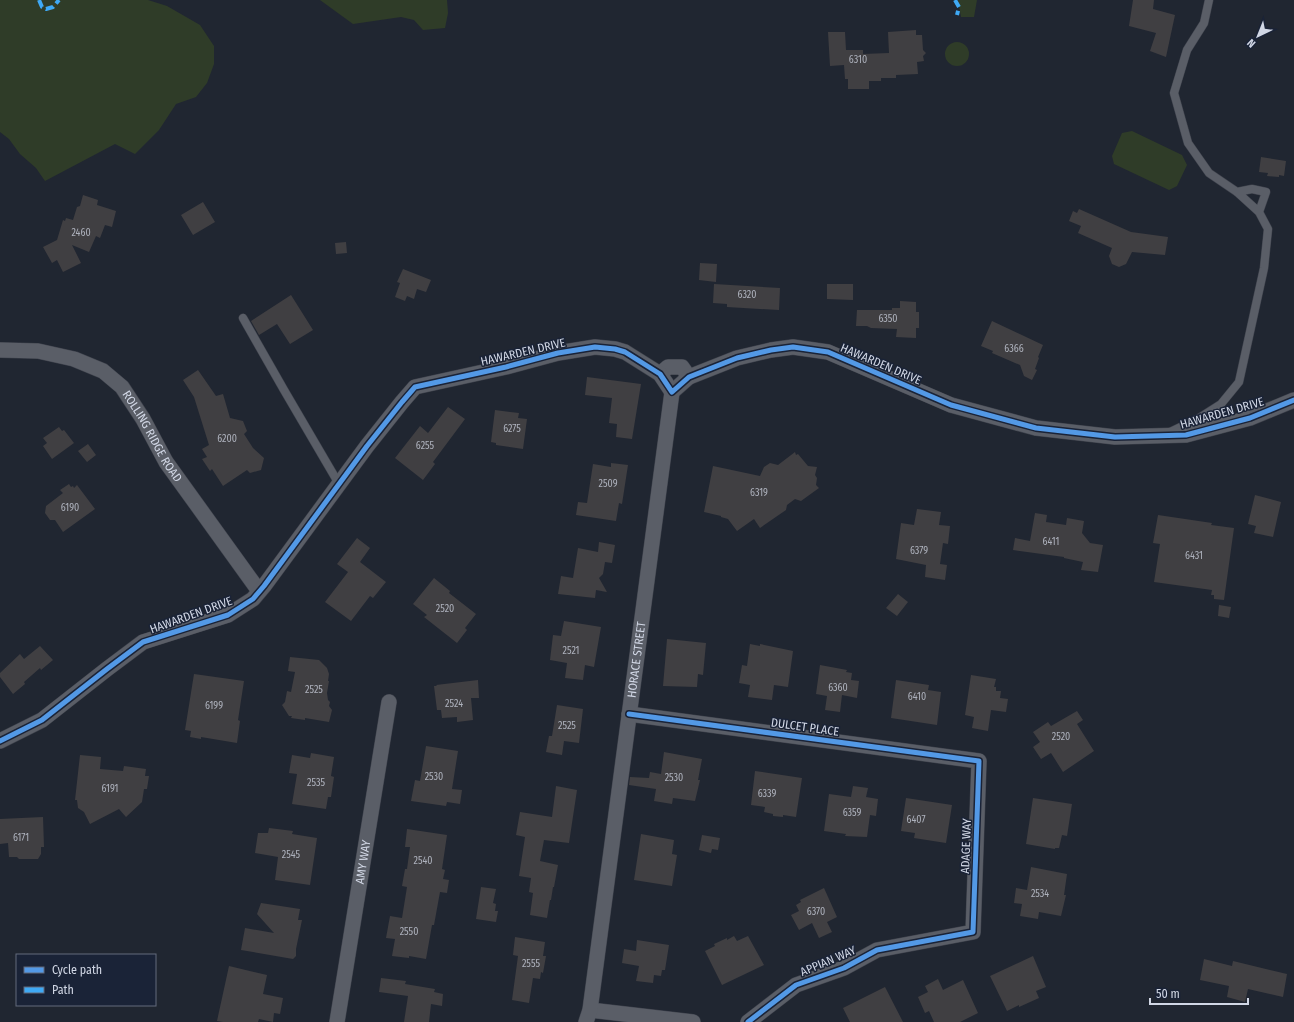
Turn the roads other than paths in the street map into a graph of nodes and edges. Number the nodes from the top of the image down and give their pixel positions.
1 (1209, 0) edge
2 (1237, 192) junction
3 (1259, 212) junction
4 (243, 318) dead end
5 (0, 350) edge
6 (660, 374) junction
7 (689, 377) junction
8 (672, 392) junction
9 (1294, 400) edge
10 (1162, 436) junction
11 (339, 484) junction
12 (259, 591) junction
13 (389, 702) dead end
14 (628, 714) junction
15 (0, 741) edge
16 (979, 761) joint
17 (972, 932) joint
18 (588, 1016) edge
19 (337, 1022) edge
20 (693, 1022) edge
21 (748, 1022) edge

1 - 2 lane
2 - 3 lane
2 - 3 lane
3 - 10 lane
4 - 11 lane
5 - 12 street, ROLLING RIDGE ROAD
6 - 7 street
6 - 8 street, HAWARDEN DRIVE
6 - 11 street, HAWARDEN DRIVE
7 - 8 street, HAWARDEN DRIVE
7 - 10 street, HAWARDEN DRIVE
8 - 14 street, HORACE STREET
9 - 10 street, HAWARDEN DRIVE
11 - 12 street, HAWARDEN DRIVE
12 - 15 street, HAWARDEN DRIVE
13 - 19 street, AMY WAY
14 - 16 street, DULCET PLACE
14 - 18 street, HORACE STREET
16 - 17 street, ADAGE WAY
17 - 21 street, APPIAN WAY
18 - 20 street

